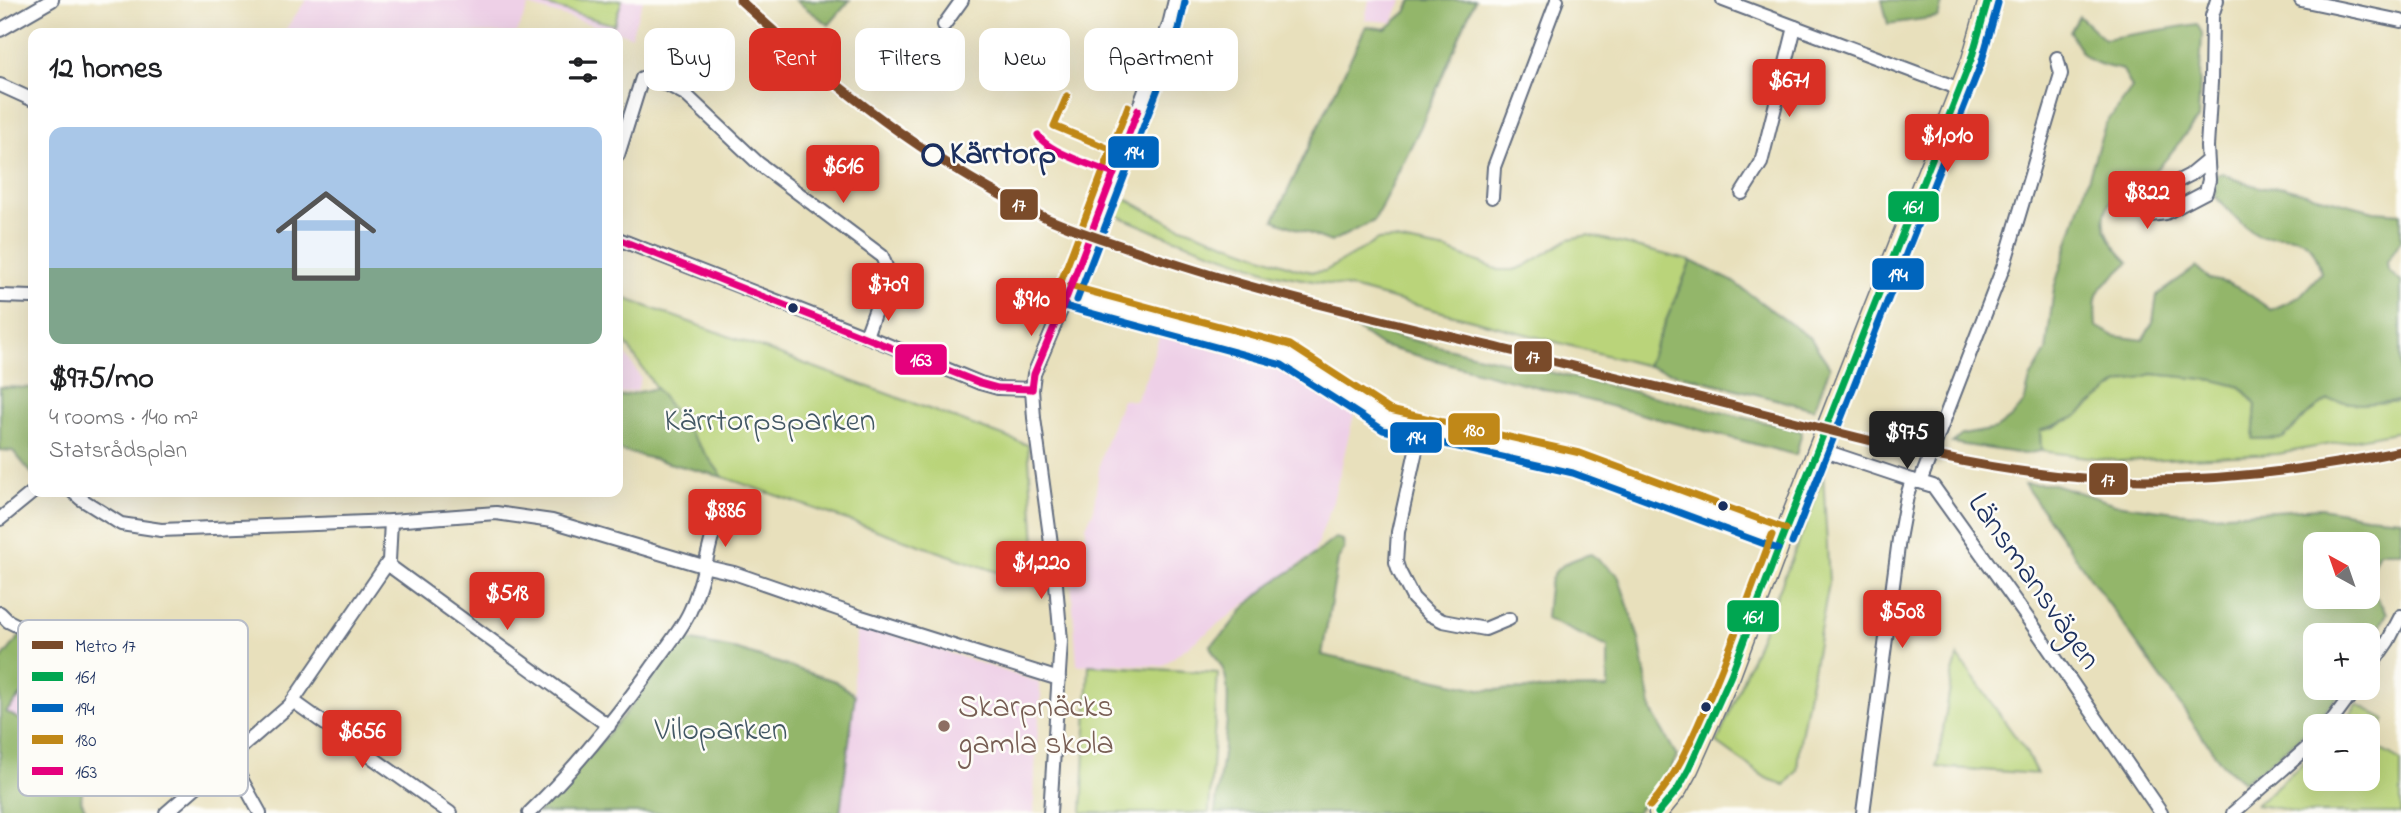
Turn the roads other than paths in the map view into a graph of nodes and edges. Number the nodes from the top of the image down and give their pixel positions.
1 (52, 0) edge
2 (962, 0) edge
3 (1175, 0) edge
4 (1557, 0) edge
5 (1723, 0) edge
6 (1988, 0) edge
7 (2217, 0) edge
8 (2301, 0) edge
9 (2401, 21) edge
10 (944, 25) dead end
11 (1795, 27) junction
12 (0, 30) edge
13 (2057, 58) dead end
14 (0, 85) edge
15 (1960, 89) junction
16 (28, 98) edge
17 (623, 139) edge
18 (2207, 161) junction
19 (1742, 192) dead end
20 (1492, 197) dead end
21 (623, 241) edge
22 (0, 296) edge
23 (1067, 296) junction
24 (28, 297) edge
25 (866, 336) junction
26 (1032, 389) junction
27 (1421, 428) junction
28 (1819, 449) junction
29 (1916, 481) junction
30 (28, 496) edge
31 (79, 497) edge
32 (0, 519) edge
33 (391, 521) junction
34 (716, 523) dead end
35 (1782, 539) junction
36 (387, 564) junction
37 (703, 566) junction
38 (0, 613) edge
39 (2401, 616) edge
40 (1509, 618) dead end
41 (18, 626) edge
42 (2380, 653) edge
43 (1059, 679) junction
44 (293, 701) junction
45 (609, 726) junction
46 (248, 740) edge
47 (2303, 751) edge
48 (248, 791) edge
49 (185, 796) edge
50 (166, 813) edge
51 (260, 813) edge
52 (450, 813) edge
53 (529, 813) edge
54 (1050, 813) edge
55 (1658, 813) edge
56 (1863, 813) edge
57 (2161, 813) edge
58 (2232, 813) edge

1 - 12 street
2 - 10 street
3 - 23 street
4 - 20 street
5 - 11 street
6 - 15 street
7 - 18 street
8 - 9 street
11 - 15 street
11 - 19 street
13 - 29 street, Länsmansvägen
14 - 16 street
15 - 28 street
17 - 25 street
18 - 18 street
21 - 25 street
22 - 24 street
23 - 26 street
23 - 27 street
25 - 26 street
26 - 43 street
27 - 35 street
27 - 40 street
28 - 29 street
28 - 35 street
29 - 56 street
29 - 57 street, Länsmansvägen
30 - 32 street
31 - 33 street
33 - 36 street
33 - 37 street
34 - 37 street
35 - 55 street
36 - 44 street
36 - 45 street
37 - 43 street
37 - 45 street
38 - 41 street
39 - 42 street
43 - 54 street
44 - 46 street
44 - 52 street
45 - 53 street
47 - 58 street
48 - 51 street
49 - 50 street

